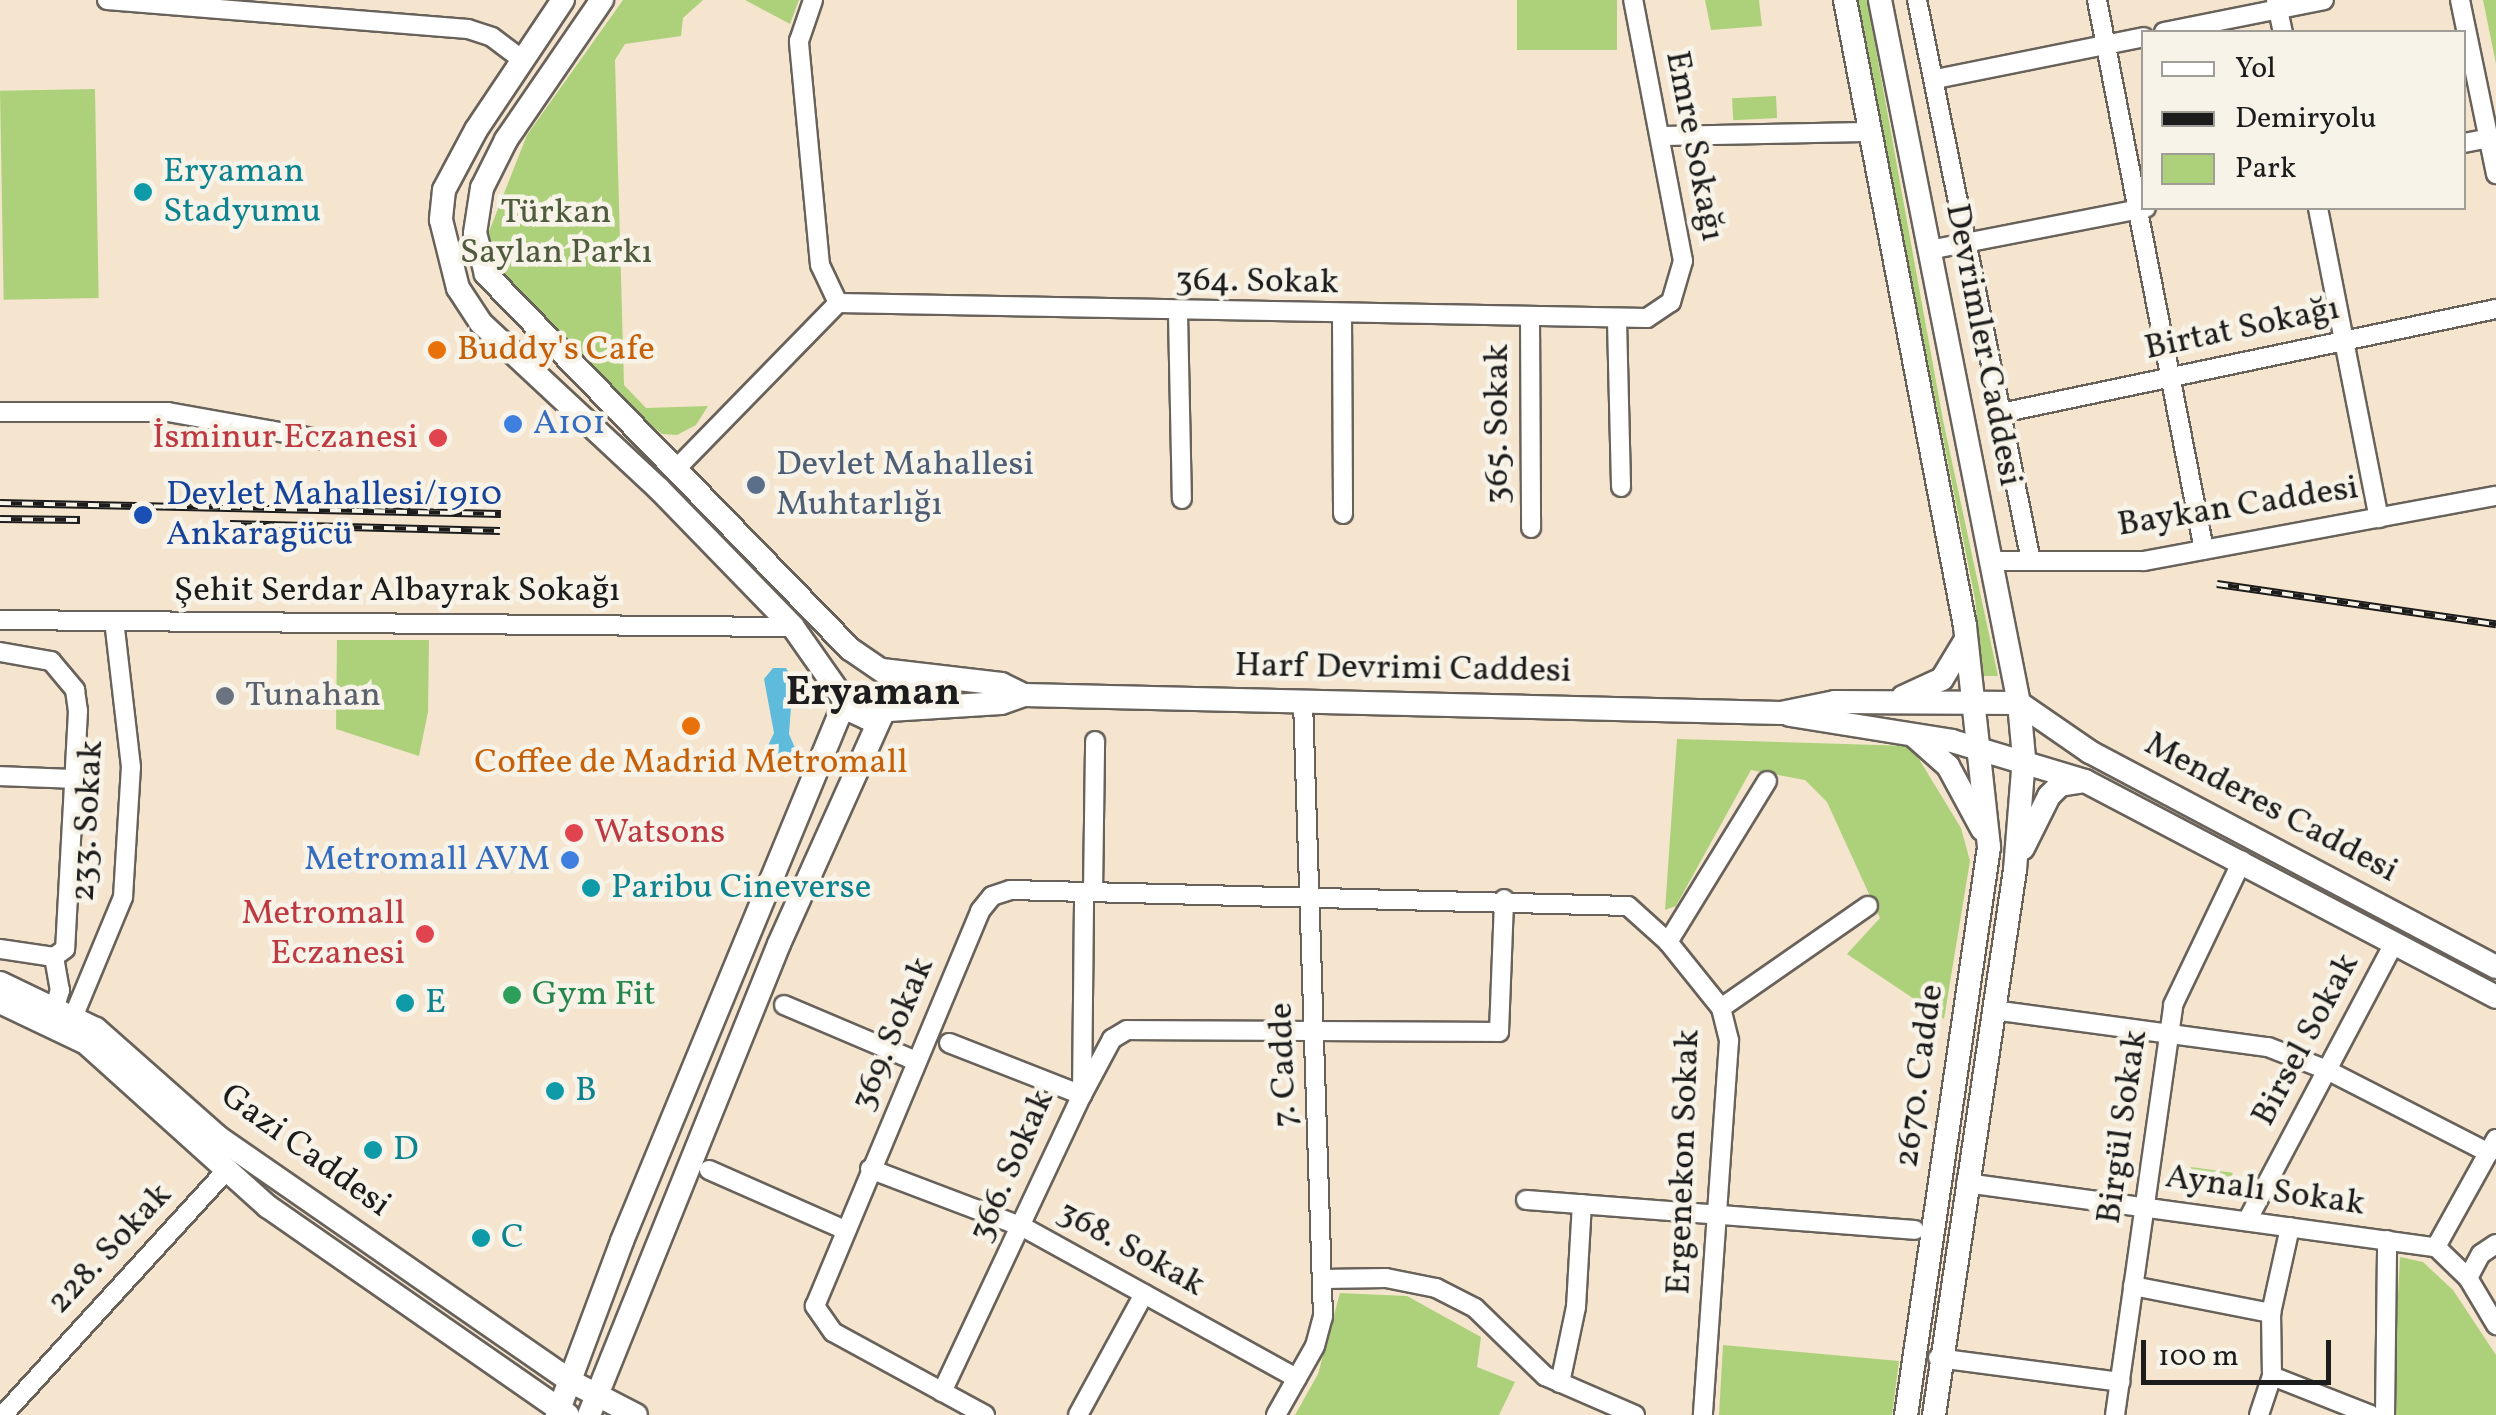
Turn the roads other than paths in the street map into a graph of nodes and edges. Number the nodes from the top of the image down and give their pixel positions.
1 (106, 0) edge
2 (564, 0) edge
3 (602, 0) edge
4 (813, 0) edge
5 (1633, 0) edge
6 (1845, 0) edge
7 (1880, 0) edge
8 (1917, 0) edge
9 (2097, 0) edge
10 (2324, 0) edge
11 (2460, 0) edge
12 (2277, 5) edge
13 (2172, 30) edge
14 (2283, 30) edge
15 (2141, 38) edge
16 (2106, 44) junction
17 (523, 60) junction
18 (1936, 80) junction
19 (1868, 132) junction
20 (1660, 136) junction
21 (2489, 138) junction
22 (2466, 144) edge
23 (2496, 174) edge
24 (2141, 203) edge
25 (2141, 208) edge
26 (2142, 210) edge
27 (2318, 210) edge
28 (1968, 243) junction
29 (1929, 250) junction
30 (1671, 302) joint
31 (838, 303) junction
32 (2496, 309) edge
33 (1178, 314) junction
34 (1342, 316) junction
35 (1530, 320) junction
36 (1617, 321) junction
37 (2344, 341) junction
38 (2171, 378) junction
39 (0, 412) edge
40 (2001, 413) junction
41 (323, 440) dead end
42 (676, 470) junction
43 (1622, 487) dead end
44 (659, 489) junction
45 (2496, 496) edge
46 (1182, 498) dead end
47 (1343, 514) dead end
48 (2380, 518) junction
49 (1530, 528) dead end
50 (2204, 550) junction
51 (1989, 562) junction
52 (2031, 562) junction
53 (0, 620) edge
54 (114, 621) junction
55 (793, 627) junction
56 (1966, 638) junction
57 (0, 652) edge
58 (878, 669) junction
59 (1024, 695) junction
60 (846, 698) junction
61 (1302, 702) junction
62 (1883, 703) junction
63 (1973, 704) junction
64 (2019, 704) junction
65 (886, 712) junction
66 (1781, 713) junction
67 (1911, 733) junction
68 (1095, 741) dead end
69 (1977, 747) junction
70 (2024, 758) junction
71 (0, 776) edge
72 (76, 779) junction
73 (2085, 780) junction
74 (1767, 782) dead end
75 (1989, 847) junction
76 (2242, 862) junction
77 (2016, 870) junction
78 (1089, 892) junction
79 (1312, 896) junction
80 (1504, 899) junction
81 (1868, 906) dead end
82 (1668, 942) junction
83 (2394, 943) junction
84 (0, 949) edge
85 (54, 958) junction
86 (2496, 966) edge
87 (0, 983) edge
88 (2496, 997) edge
89 (0, 1002) edge
90 (784, 1005) dead end
91 (1721, 1008) junction
92 (1993, 1010) junction
93 (59, 1014) junction
94 (1316, 1030) junction
95 (2169, 1034) junction
96 (949, 1043) dead end
97 (916, 1061) junction
98 (2327, 1070) junction
99 (1082, 1095) junction
100 (2492, 1146) edge
101 (870, 1169) junction
102 (710, 1170) dead end
103 (226, 1172) junction
104 (1966, 1182) junction
105 (284, 1183) junction
106 (1526, 1200) dead end
107 (1582, 1204) junction
108 (267, 1206) junction
109 (2145, 1207) junction
110 (1718, 1215) junction
111 (2248, 1221) junction
112 (1023, 1227) junction
113 (2290, 1227) junction
114 (844, 1230) junction
115 (1914, 1230) dead end
116 (2388, 1240) junction
117 (2496, 1244) edge
118 (2436, 1247) junction
119 (2468, 1278) junction
120 (1323, 1280) junction
121 (2134, 1286) junction
122 (1144, 1294) junction
123 (2271, 1313) junction
124 (2496, 1325) edge
125 (1938, 1358) junction
126 (2272, 1376) junction
127 (1297, 1378) junction
128 (570, 1380) junction
129 (2120, 1382) junction
130 (1560, 1383) junction
131 (942, 1392) junction
132 (593, 1404) edge
133 (561, 1414) edge
134 (3, 1415) edge
135 (636, 1415) edge
136 (985, 1415) edge
137 (1078, 1415) edge
138 (1276, 1415) edge
139 (1635, 1415) edge
140 (1703, 1415) edge
141 (1906, 1415) edge
142 (1934, 1415) edge
143 (2115, 1415) edge
144 (2259, 1415) edge
145 (2371, 1415) edge
146 (2385, 1415) edge

1 - 17 street
2 - 17 main road
3 - 42 main road
4 - 31 street
5 - 20 street, Emre Sokağı
6 - 19 main road, Devrimler Caddesi
7 - 29 main road, Devrimler Caddesi
8 - 18 street
9 - 16 street
10 - 12 street
11 - 21 street
12 - 13 street
12 - 14 street
15 - 16 street
16 - 18 street
16 - 24 street
17 - 44 main road
18 - 28 street
19 - 20 street
19 - 56 main road, Devrimler Caddesi
20 - 30 street, Emre Sokağı
21 - 22 street
21 - 23 street
25 - 28 street
26 - 38 street
27 - 37 street
28 - 29 street
28 - 40 street
29 - 51 main road, Devrimler Caddesi
30 - 36 street, 364. Sokak
31 - 33 street, 364. Sokak
31 - 42 street
32 - 37 street, Birtat Sokağı
33 - 34 street, 364. Sokak
33 - 46 street
34 - 35 street, 364. Sokak
34 - 47 street
35 - 36 street, 364. Sokak
35 - 49 street, 365. Sokak
36 - 43 street
37 - 38 street, Birtat Sokağı
37 - 48 street
38 - 40 street, Birtat Sokağı
38 - 50 street
39 - 41 street
40 - 52 street
42 - 44 main road
42 - 58 main road
44 - 55 main road
45 - 48 street, Baykan Caddesi
48 - 50 street, Baykan Caddesi
50 - 52 street, Baykan Caddesi
51 - 52 street, Baykan Caddesi
51 - 64 main road, Devrimler Caddesi
53 - 54 street, Şehit Serdar Albayrak Sokağı
54 - 55 street, Şehit Serdar Albayrak Sokağı
54 - 93 street, 233. Sokak
55 - 60 main road
56 - 62 main road
56 - 63 main road, Devrimler Caddesi
57 - 72 street
58 - 59 main road, Harf Devrimi Caddesi
58 - 60 main road
58 - 65 main road
59 - 61 main road, Harf Devrimi Caddesi
59 - 65 main road, Harf Devrimi Caddesi
60 - 65 main road
60 - 128 main road
61 - 66 main road, Harf Devrimi Caddesi
61 - 79 street, 7. Cadde
62 - 63 main road, Harf Devrimi Caddesi
62 - 66 main road, Harf Devrimi Caddesi
63 - 64 main road, Harf Devrimi Caddesi
63 - 69 main road, Devrimler Caddesi
64 - 70 main road, Devrimler Caddesi
64 - 86 main road, Menderes Caddesi
65 - 132 main road
66 - 67 main road, Harf Devrimi Caddesi
67 - 69 main road, Harf Devrimi Caddesi
67 - 75 main road
68 - 78 street, 366. Sokak
69 - 70 main road, Harf Devrimi Caddesi
69 - 75 main road, 2670. Cadde
70 - 73 main road, Menderes Caddesi
70 - 77 main road, 2670. Cadde
71 - 72 street
72 - 85 street
73 - 76 main road, Menderes Caddesi
73 - 77 main road
74 - 82 street
75 - 141 main road, 2670. Cadde
76 - 83 main road, Menderes Caddesi
76 - 95 street, Birgül Sokak
77 - 92 main road, 2670. Cadde
78 - 79 street, 369. Sokak
78 - 97 street, 369. Sokak
78 - 99 street, 366. Sokak
79 - 80 street, Ergenekon Sokak
79 - 94 street, 7. Cadde
80 - 82 street, Ergenekon Sokak
80 - 94 street
81 - 91 street
82 - 91 street, Ergenekon Sokak
83 - 88 main road, Menderes Caddesi
83 - 98 street, Birsel Sokak
84 - 85 street
85 - 93 street
87 - 93 main road, Gazi Caddesi
89 - 93 main road, Gazi Caddesi
90 - 97 street
91 - 110 street, Ergenekon Sokak
92 - 95 street
92 - 104 main road, 2670. Cadde
93 - 103 main road, Gazi Caddesi
93 - 105 main road, Gazi Caddesi
94 - 99 street
94 - 120 street, 7. Cadde
95 - 98 street
95 - 109 street, Birgül Sokak
96 - 99 street
97 - 101 street, 369. Sokak
98 - 100 street
98 - 111 street, Birsel Sokak
99 - 112 street, 366. Sokak
100 - 118 street
101 - 112 street, 368. Sokak
101 - 114 street, 369. Sokak
102 - 114 street
103 - 108 main road, Gazi Caddesi
103 - 134 street, 228. Sokak
104 - 109 street, Aynalı Sokak
104 - 125 main road, 2670. Cadde
105 - 108 main road
105 - 128 main road, Gazi Caddesi
106 - 107 street
107 - 110 street
107 - 130 street
108 - 133 main road, Gazi Caddesi
109 - 111 street, Aynalı Sokak
109 - 121 street, Birgül Sokak
110 - 115 street
110 - 140 street, Ergenekon Sokak
111 - 113 street, Aynalı Sokak
112 - 122 street, 368. Sokak
112 - 131 street, 366. Sokak
113 - 116 street, Aynalı Sokak
113 - 123 street
114 - 131 street, 369. Sokak
116 - 118 street, Aynalı Sokak
116 - 146 street
117 - 119 street
118 - 119 street
119 - 124 street
120 - 127 street, 7. Cadde
120 - 130 street
121 - 123 street
121 - 129 street, Birgül Sokak
122 - 127 street, 368. Sokak
122 - 137 street
123 - 126 street
125 - 129 street
125 - 142 main road, 2670. Cadde
126 - 144 street
126 - 145 street
127 - 138 street, 7. Cadde
128 - 132 main road, Gazi Caddesi
128 - 133 main road
129 - 143 street, Birgül Sokak
130 - 139 street
131 - 136 street, 369. Sokak
132 - 135 main road, Gazi Caddesi

